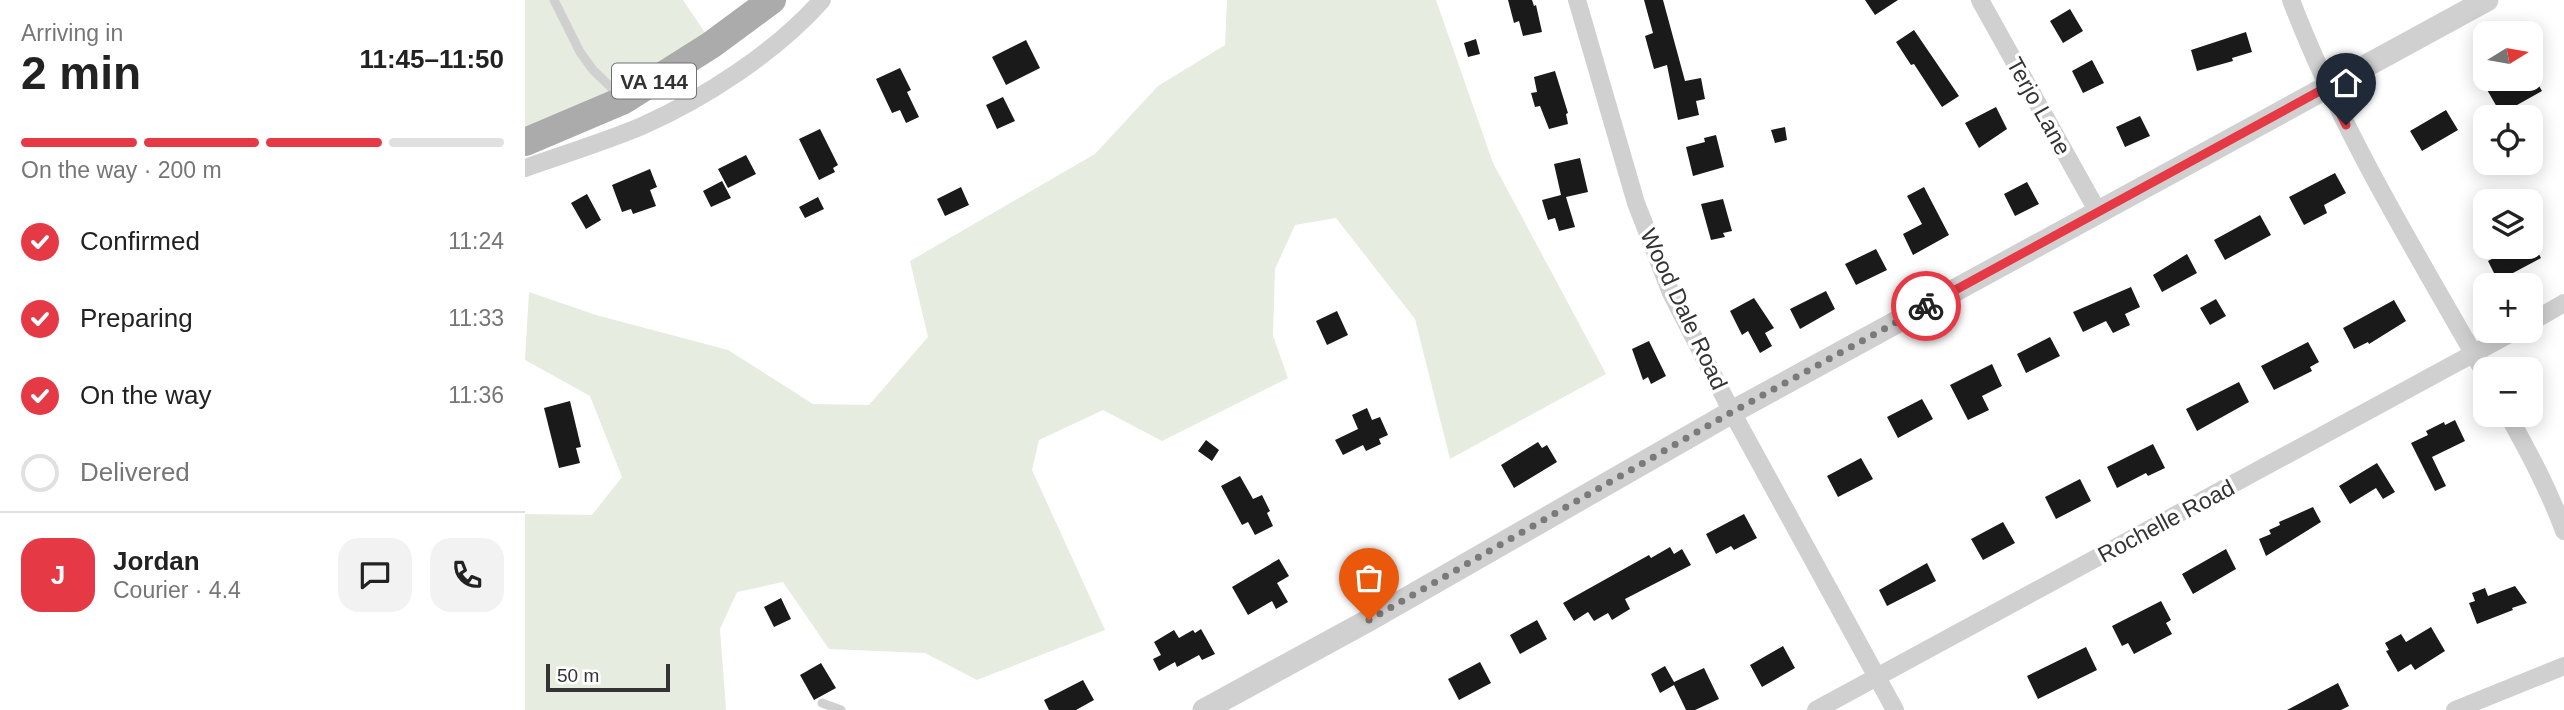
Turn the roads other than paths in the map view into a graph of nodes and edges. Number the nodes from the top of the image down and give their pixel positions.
1 (554, 0) edge
2 (772, 0) edge
3 (822, 0) edge
4 (1577, 0) edge
5 (1980, 0) edge
6 (2291, 0) edge
7 (2487, 0) edge
8 (2327, 87) junction
9 (624, 100) junction
10 (642, 125) junction
11 (525, 142) edge
12 (525, 168) edge
13 (2098, 212) junction
14 (2564, 303) edge
15 (2543, 315) edge
16 (2494, 343) edge
17 (2474, 354) junction
18 (2476, 357) edge
19 (1732, 412) junction
20 (2515, 427) edge
21 (2564, 531) edge
22 (2564, 666) edge
23 (1877, 678) junction
24 (822, 703) dead end
25 (841, 710) edge
26 (1204, 710) edge
27 (1816, 710) edge
28 (1895, 710) edge
29 (2455, 710) edge

1 - 9 lane
2 - 9 main road, VA 144
3 - 10 street, VA 144
4 - 19 street, Wood Dale Road
5 - 13 street, Terjo Lane
6 - 8 street
7 - 8 street
8 - 13 street
8 - 17 street
9 - 10 street
9 - 11 main road, VA 144
10 - 12 street, VA 144
13 - 19 street
14 - 15 street
16 - 17 street, Rochelle Road
17 - 18 street
17 - 23 street, Rochelle Road
19 - 23 street, Wood Dale Road
19 - 26 street
20 - 21 street
22 - 29 street
23 - 27 street, Rochelle Road
23 - 28 street, Wood Dale Road
24 - 25 lane

